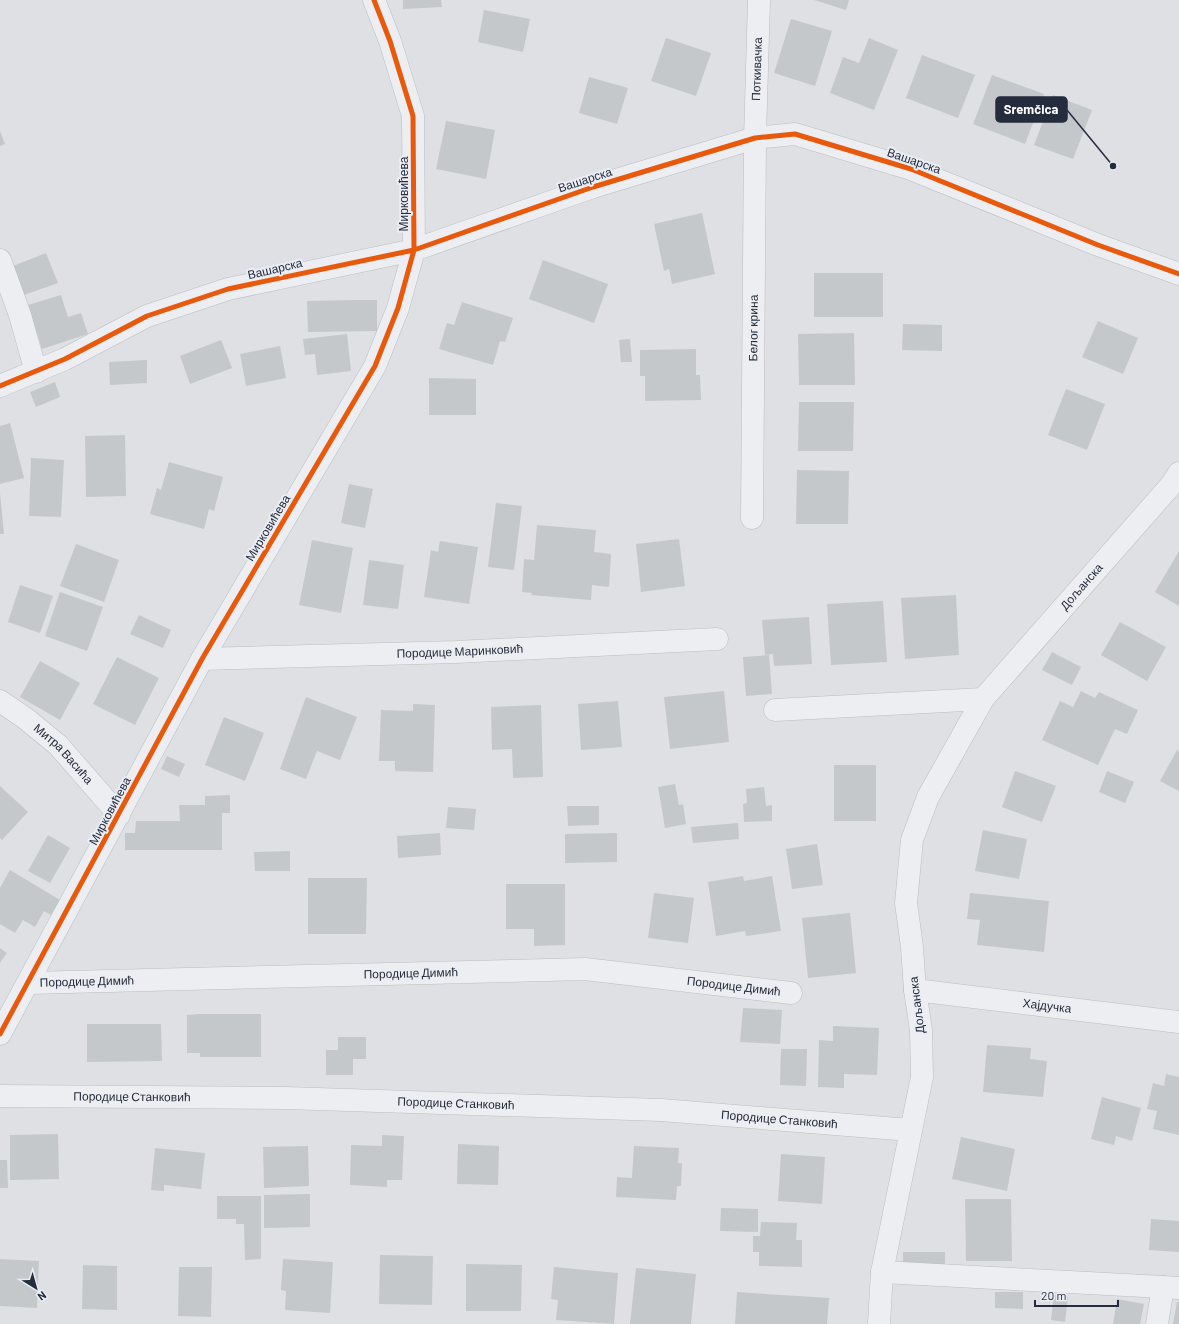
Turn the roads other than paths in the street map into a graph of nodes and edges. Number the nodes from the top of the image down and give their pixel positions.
1 (374, 0) edge
2 (759, 0) edge
3 (755, 138) junction
4 (414, 250) junction
5 (0, 260) edge
6 (1179, 274) edge
7 (36, 372) junction
8 (0, 386) edge
9 (1179, 473) edge
10 (752, 518) dead end
11 (717, 639) dead end
12 (202, 658) junction
13 (983, 700) junction
14 (0, 701) edge
15 (775, 710) dead end
16 (119, 815) junction
17 (29, 983) junction
18 (915, 990) junction
19 (791, 993) dead end
20 (1179, 1022) edge
21 (0, 1034) edge
22 (0, 1096) edge
23 (910, 1130) junction
24 (882, 1272) junction
25 (1171, 1287) edge
26 (879, 1324) edge
27 (1157, 1324) edge

1 - 4 street, Мирковићева
2 - 3 street, Поткивачка
3 - 4 street, Вашарска
3 - 6 street, Вашарска
3 - 10 street, Белог крина
4 - 7 street, Вашарска
4 - 12 street, Мирковићева
5 - 7 street
7 - 8 street, Вашарска
9 - 13 street, Дољанска
11 - 12 street, Породице Маринковић
12 - 16 street, Мирковићева
13 - 15 street
13 - 18 street, Дољанска
14 - 16 street, Митра Васића
16 - 17 street, Мирковићева
17 - 19 street, Породице Димић
17 - 21 street, Мирковићева
18 - 20 street, Хајдучка
18 - 23 street, Дољанска
22 - 23 street, Породице Станковић
23 - 24 street, Дољанска
24 - 25 street
24 - 26 street, Дољанска
25 - 27 street

